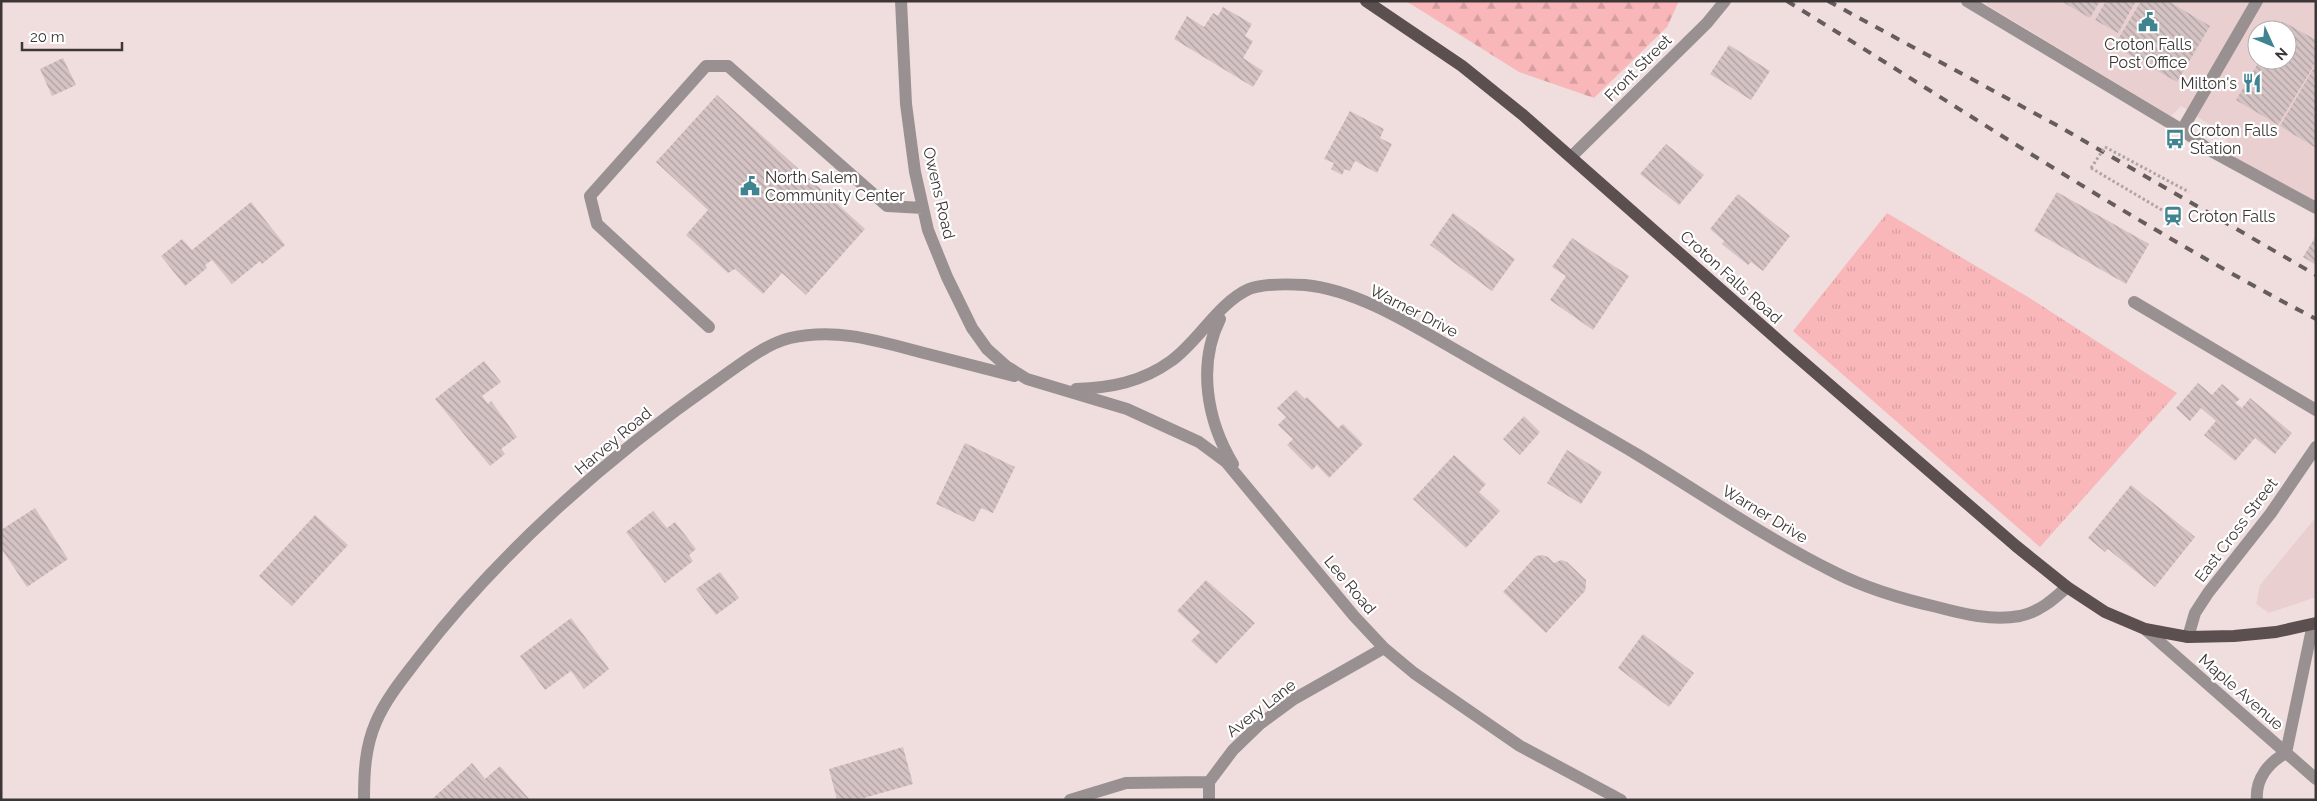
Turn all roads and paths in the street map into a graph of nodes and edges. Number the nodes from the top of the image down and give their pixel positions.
1 (900, 1) edge
2 (1366, 1) edge
3 (1725, 1) edge
4 (1967, 1) edge
5 (2258, 1) edge
6 (2182, 130) junction
7 (1572, 156) junction
8 (2189, 192) dead end
9 (923, 208) junction
10 (2316, 208) edge
11 (2167, 213) dead end
12 (2134, 302) dead end
13 (1226, 305) junction
14 (709, 327) dead end
15 (1027, 379) junction
16 (1066, 390) junction
17 (2316, 410) edge
18 (2316, 447) edge
19 (1248, 487) junction
20 (2067, 587) junction
21 (2314, 623) edge
22 (2146, 629) junction
23 (2188, 637) junction
24 (1384, 648) junction
25 (2286, 753) junction
26 (2316, 779) edge
27 (1210, 782) junction
28 (364, 800) edge
29 (1070, 800) edge
30 (1209, 800) edge
31 (1621, 800) edge
32 (2257, 800) edge

1 - 9 street, Owens Road
2 - 7 main road, Croton Falls Road
3 - 7 street, Front Street
4 - 6 street
5 - 6 street
6 - 10 street
7 - 20 main road, Croton Falls Road
8 - 11 path, bridge
9 - 14 street
9 - 15 street, Owens Road
12 - 17 street
13 - 16 street, Warner Drive
13 - 19 street
13 - 20 street, Warner Drive
15 - 16 street, Owens Road
15 - 28 street, Harvey Road
16 - 19 street, Lee Road
18 - 23 street, East Cross Street
19 - 24 street, Lee Road
20 - 22 main road
21 - 23 main road
21 - 25 street
22 - 23 main road
22 - 25 street, Maple Avenue
24 - 27 street, Avery Lane
24 - 31 street, Lee Road
25 - 26 street, Maple Avenue
25 - 32 street
27 - 29 street
27 - 30 street

